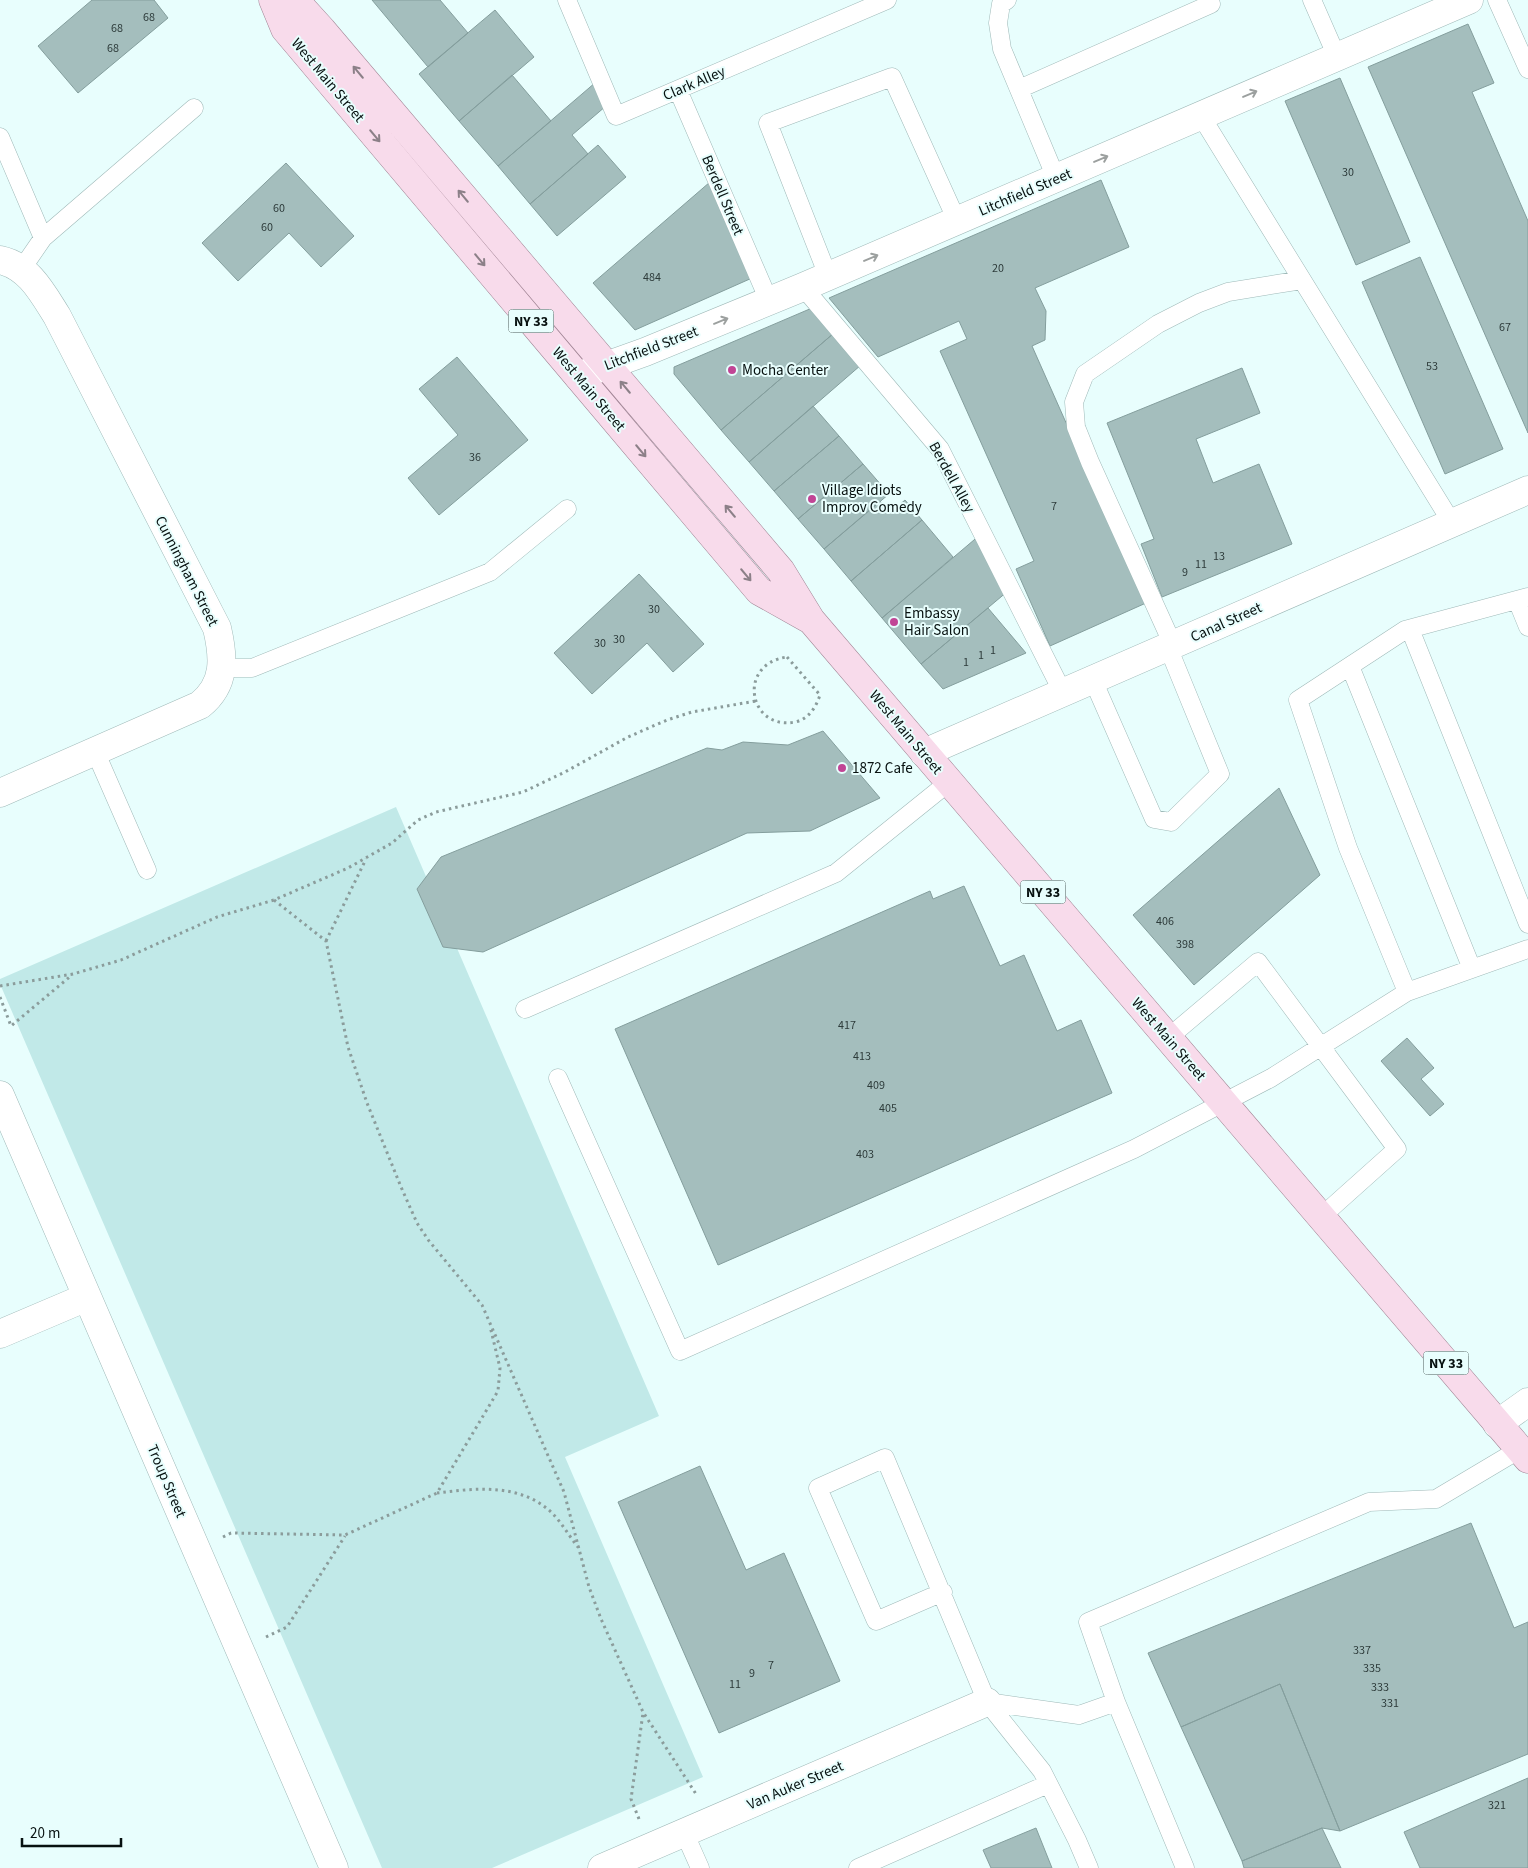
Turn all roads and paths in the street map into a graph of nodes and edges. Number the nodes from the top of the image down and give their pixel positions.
1 (273, 0) edge
2 (288, 0) edge
3 (567, 0) edge
4 (887, 0) edge
5 (1007, 0) edge
6 (1209, 0) edge
7 (1312, 0) edge
8 (1468, 0) edge
9 (1497, 0) edge
10 (1337, 57) junction
11 (1526, 60) edge
12 (1018, 89) junction
13 (678, 90) junction
14 (194, 108) dead end
15 (1201, 116) junction
16 (0, 137) edge
17 (1056, 178) junction
18 (957, 221) junction
19 (43, 238) junction
20 (11, 265) edge
21 (828, 276) junction
22 (1302, 280) junction
23 (803, 287) junction
24 (769, 301) junction
25 (607, 365) junction
26 (578, 376) junction
27 (1528, 490) edge
28 (566, 509) dead end
29 (1452, 523) junction
30 (1523, 599) edge
31 (811, 620) junction
32 (1528, 627) edge
33 (1410, 629) junction
34 (1171, 646) junction
35 (1350, 666) junction
36 (222, 668) junction
37 (1093, 680) junction
38 (1063, 693) junction
39 (756, 701) junction
40 (95, 751) junction
41 (924, 753) junction
42 (949, 782) junction
43 (0, 793) edge
44 (366, 859) junction
45 (147, 870) dead end
46 (274, 900) junction
47 (1528, 924) edge
48 (326, 941) junction
49 (1528, 949) edge
50 (1472, 969) junction
51 (73, 974) junction
52 (0, 986) edge
53 (1407, 992) junction
54 (0, 997) edge
55 (525, 1009) dead end
56 (1168, 1038) junction
57 (1321, 1047) junction
58 (558, 1078) dead end
59 (0, 1095) edge
60 (1224, 1103) junction
61 (1321, 1217) junction
62 (87, 1297) junction
63 (488, 1318) junction
64 (0, 1334) edge
65 (1528, 1402) edge
66 (1498, 1424) junction
67 (1524, 1454) edge
68 (437, 1493) junction
69 (345, 1535) junction
70 (196, 1549) junction
71 (579, 1549) junction
72 (943, 1592) junction
73 (240, 1649) junction
74 (987, 1702) junction
75 (1116, 1702) junction
76 (643, 1712) junction
77 (1048, 1784) junction
78 (696, 1828) junction
79 (650, 1847) junction
80 (612, 1866) edge
81 (334, 1868) edge
82 (700, 1868) edge
83 (858, 1868) edge
84 (1089, 1868) edge
85 (1185, 1868) edge

1 -> 26 main road, West Main Street / NY 33
25 -> 2 main road, West Main Street / NY 33
3 - 13 lane, Clark Alley
4 - 13 lane, Clark Alley
5 - 12 lane
6 - 12 lane
7 - 10 lane
8 - 10 street, Litchfield Street
9 - 11 lane
15 -> 10 street, Litchfield Street
12 - 17 lane
13 - 24 lane, Berdell Street
14 - 19 lane
17 -> 15 street, Litchfield Street
15 - 22 lane
16 - 19 lane
17 - 18 street, Litchfield Street
21 -> 18 street, Litchfield Street
18 - 21 lane
19 - 20 lane
20 - 36 street, Cunningham Street
21 - 23 street, Litchfield Street
22 - 29 lane
22 - 34 lane
23 - 24 street, Litchfield Street
23 - 38 lane, Berdell Alley
25 -> 24 street, Litchfield Street
25 - 26 street, Litchfield Street
31 -> 25 main road, West Main Street / NY 33
26 -> 31 main road, West Main Street / NY 33
27 - 29 street, Canal Street
28 - 36 lane
29 - 34 street, Canal Street
30 - 32 lane
30 - 33 lane
31 - 41 main road, West Main Street / NY 33
33 - 35 lane
33 - 47 lane
34 - 37 street, Canal Street
34 - 37 lane
35 - 50 lane
35 - 53 lane
36 - 40 street, Cunningham Street
37 - 38 street, Canal Street
38 - 41 street, Canal Street
39 - 39 path
39 - 44 path
40 - 43 street, Cunningham Street
40 - 45 lane
41 - 42 main road, West Main Street / NY 33
42 - 55 lane
42 - 56 main road, West Main Street / NY 33
44 - 46 path
44 - 48 path
46 - 48 path
46 - 51 path
48 - 63 path
49 - 50 lane
50 - 53 lane
51 - 52 path
51 - 54 path
53 - 57 lane
56 - 57 lane
56 - 60 main road, West Main Street / NY 33
57 - 60 lane
57 - 61 lane
58 - 60 lane
59 - 62 street, Troup Street
60 - 61 main road, West Main Street / NY 33
61 - 66 main road, West Main Street / NY 33
62 - 64 street
62 - 70 street, Troup Street
63 - 68 path
63 - 71 path
65 - 66 street
66 - 67 main road, West Main Street / NY 33
67 - 75 lane
68 - 69 path
68 - 71 path
69 - 70 path
69 - 73 path
70 - 73 street, Troup Street
71 - 76 path
72 - 72 lane
72 - 74 lane
73 - 81 street, Troup Street
74 - 75 lane
74 - 77 lane
74 - 78 street, Van Auker Street
75 - 85 lane
76 - 78 path
76 - 79 path
77 - 83 lane
77 - 84 lane
78 - 79 street, Van Auker Street
78 - 82 lane
79 - 80 street, Van Auker Street

